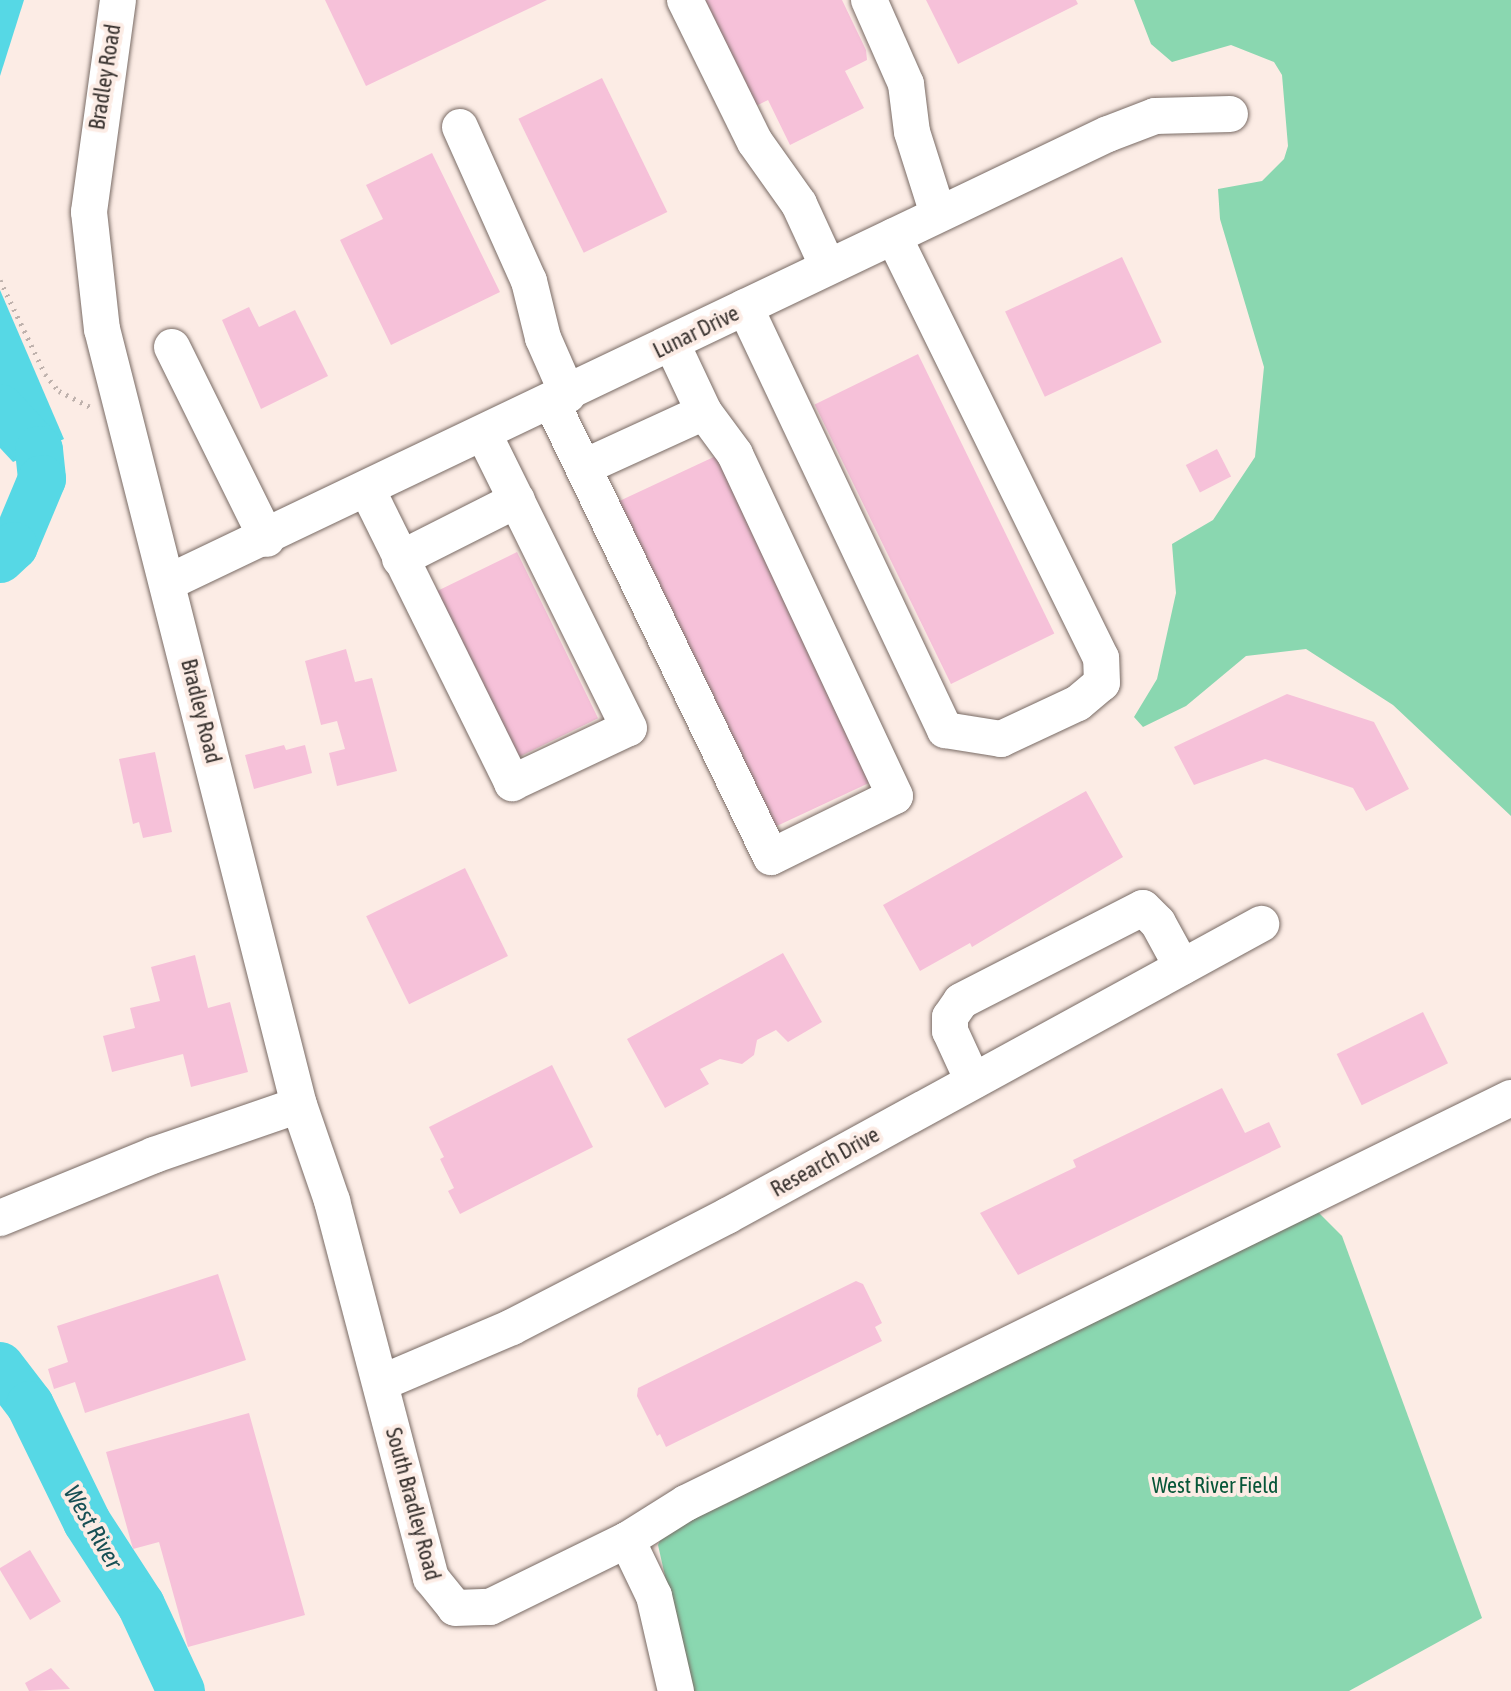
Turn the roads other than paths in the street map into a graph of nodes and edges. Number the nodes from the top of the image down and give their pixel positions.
1 (118, 0) edge
2 (685, 0) edge
3 (869, 0) edge
4 (1230, 114) dead end
5 (460, 127) dead end
6 (938, 214) junction
7 (893, 236) junction
8 (828, 267) junction
9 (745, 307) junction
10 (672, 344) junction
11 (172, 347) dead end
12 (560, 399) junction
13 (704, 412) junction
14 (484, 435) junction
15 (584, 467) junction
16 (368, 491) junction
17 (517, 500) junction
18 (267, 539) junction
19 (400, 559) junction
20 (169, 582) junction
21 (1261, 924) dead end
22 (1182, 967) junction
23 (973, 1081) junction
24 (1511, 1098) edge
25 (299, 1105) junction
26 (0, 1218) edge
27 (381, 1383) junction
28 (627, 1540) junction
29 (676, 1691) edge

1 - 20 street, Bradley Road
2 - 8 street
3 - 6 street
4 - 6 street, Lunar Drive
5 - 12 street
6 - 7 street, Lunar Drive
7 - 8 street, Lunar Drive
7 - 9 street
8 - 9 street, Lunar Drive
9 - 10 street, Lunar Drive
10 - 12 street, Lunar Drive
10 - 13 street
11 - 18 street
12 - 14 street, Lunar Drive
12 - 15 street
13 - 15 street
13 - 15 street
14 - 16 street, Lunar Drive
14 - 17 street
16 - 18 street, Lunar Drive
16 - 19 street
17 - 19 street
17 - 19 street
18 - 20 street, Lunar Drive
20 - 25 street, Bradley Road
21 - 22 street, Research Drive
22 - 23 street, Research Drive
22 - 23 street
23 - 27 street, Research Drive
24 - 28 street, South Bradley Road
25 - 26 street
25 - 27 street, South Bradley Road
27 - 28 street, South Bradley Road
28 - 29 street

